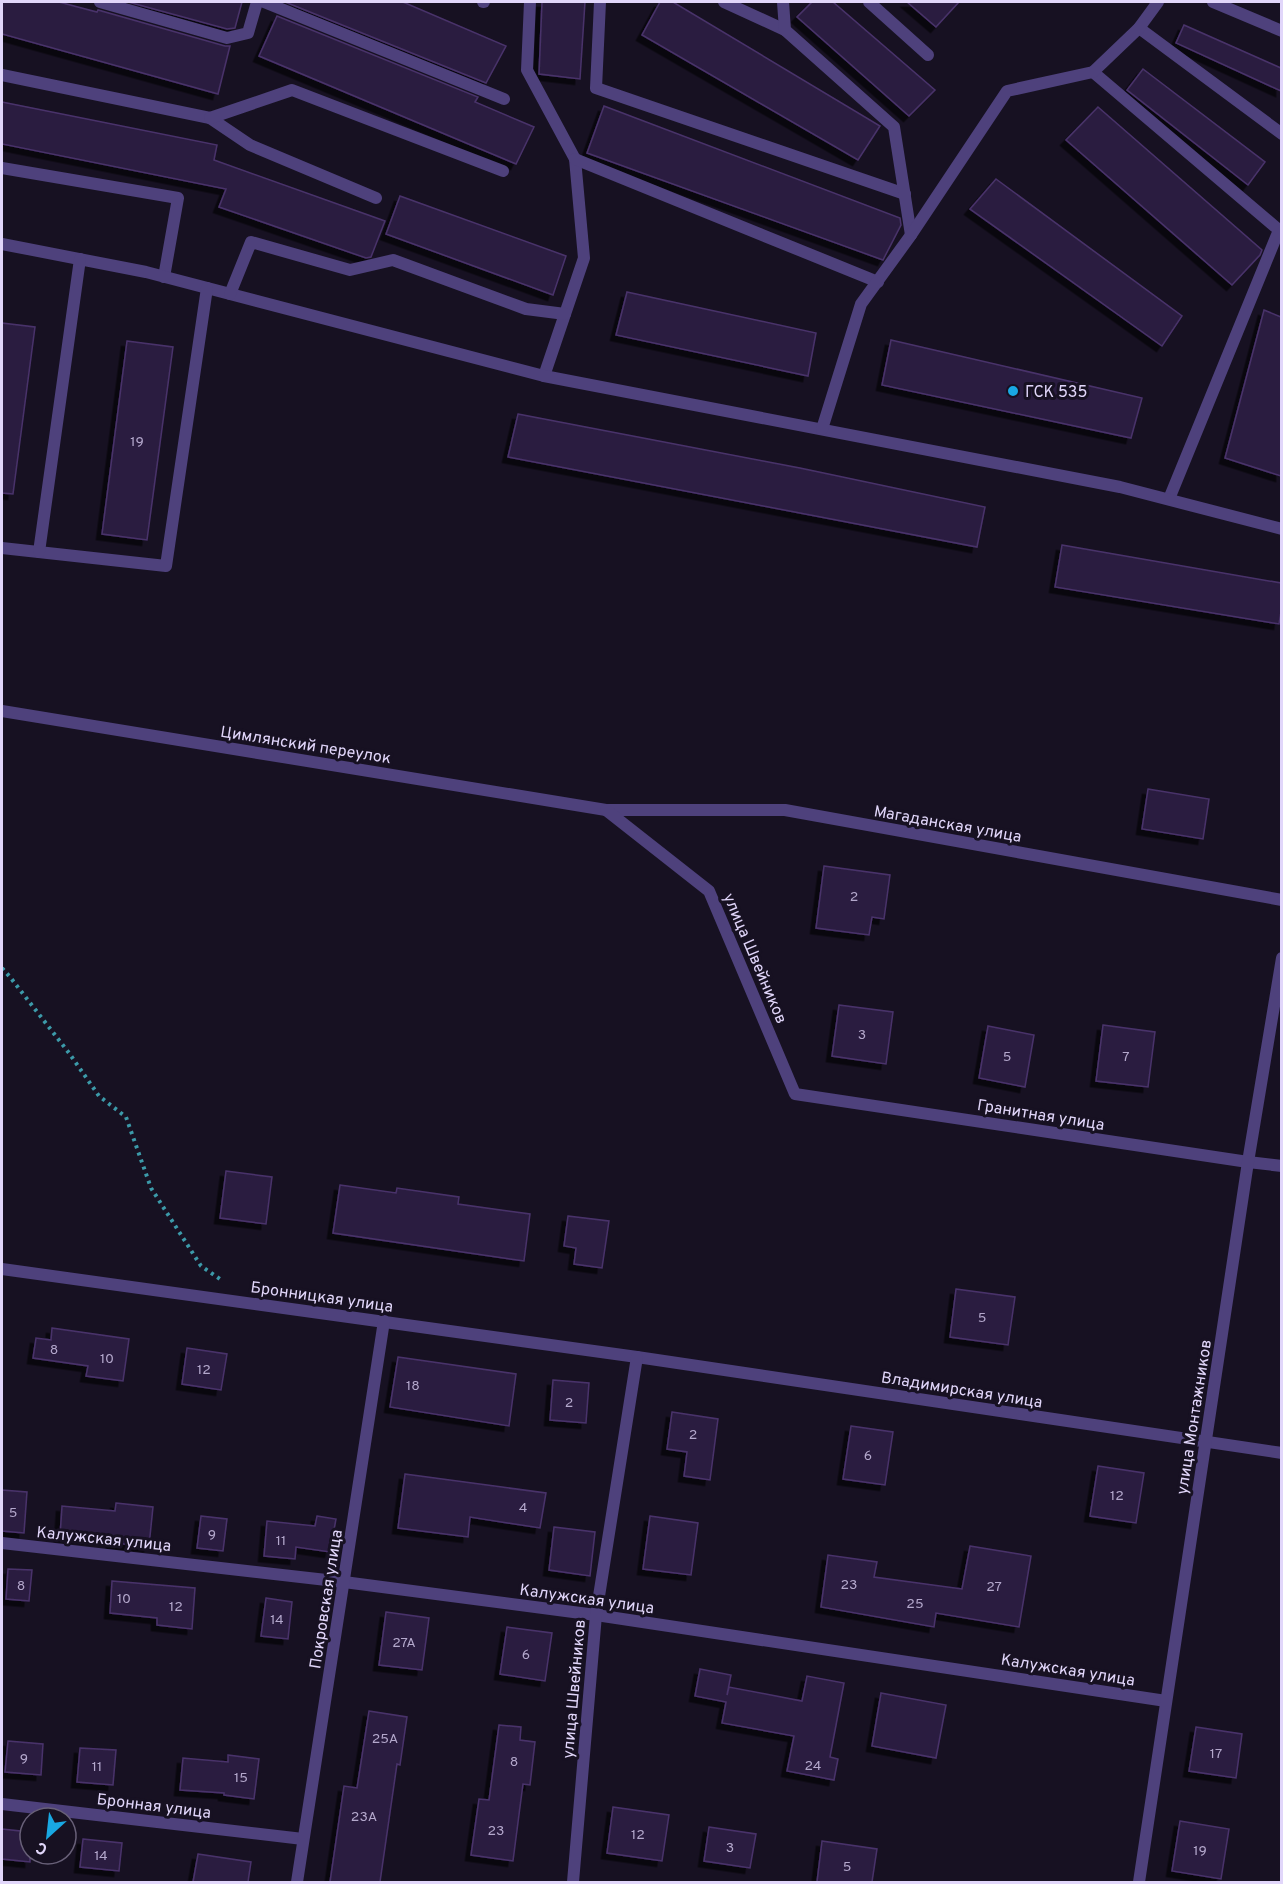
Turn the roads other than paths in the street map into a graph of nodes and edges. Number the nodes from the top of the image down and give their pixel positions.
1 (100, 2) edge
2 (257, 2) edge
3 (264, 2) edge
4 (530, 2) edge
5 (600, 2) edge
6 (724, 2) edge
7 (783, 2) edge
8 (869, 2) edge
9 (1158, 2) edge
10 (1213, 2) edge
11 (1139, 28) junction
12 (785, 30) junction
13 (1281, 31) edge
14 (928, 55) dead end
15 (1093, 72) junction
16 (2, 75) edge
17 (504, 99) dead end
18 (210, 118) junction
19 (1278, 129) edge
20 (575, 159) junction
21 (2, 168) edge
22 (503, 171) dead end
23 (905, 194) junction
24 (376, 198) dead end
25 (911, 235) junction
26 (2, 244) edge
27 (80, 259) junction
28 (164, 277) junction
29 (878, 282) junction
30 (207, 288) junction
31 (230, 294) junction
32 (565, 314) junction
33 (544, 376) junction
34 (822, 429) junction
35 (1169, 499) junction
36 (1281, 529) edge
37 (2, 548) edge
38 (39, 552) junction
39 (2, 711) edge
40 (606, 810) junction
41 (1281, 900) edge
42 (1281, 958) edge
43 (795, 1094) joint
44 (1248, 1162) junction
45 (1281, 1166) edge
46 (2, 1269) edge
47 (384, 1321) junction
48 (637, 1357) junction
49 (1205, 1443) junction
50 (1281, 1454) edge
51 (2, 1543) edge
52 (344, 1582) junction
53 (596, 1615) junction
54 (1166, 1701) junction
55 (2, 1804) edge
56 (303, 1839) junction
57 (297, 1882) edge
58 (573, 1882) edge
59 (1139, 1882) edge

1 - 2 street
3 - 17 street
4 - 20 street
5 - 23 street
6 - 12 street
7 - 12 street
8 - 14 street
9 - 11 street
10 - 13 street
11 - 15 street
11 - 19 street
12 - 23 street
15 - 25 street
15 - 35 street
16 - 18 street
18 - 22 street
18 - 24 street
20 - 29 street
20 - 32 street
21 - 28 street
23 - 25 street
25 - 29 street
26 - 27 street
27 - 28 street
27 - 38 street
28 - 30 street
29 - 34 street
30 - 31 street
30 - 38 street
31 - 32 street
31 - 33 street
32 - 33 street
33 - 34 street
34 - 35 street
35 - 36 street
37 - 38 street
39 - 40 street, Цимлянский переулок
40 - 41 street, Магаданская улица
40 - 43 street, улица Швейников
42 - 44 street, улица Монтажников
43 - 44 street, Гранитная улица
44 - 45 street, Гранитная улица
44 - 49 street, улица Монтажников
46 - 47 street, Бронницкая улица
47 - 48 street, Бронницкая улица
47 - 52 street, Покровская улица
48 - 49 street, Владимирская улица
48 - 53 street, улица Швейников
49 - 50 street, Владимирская улица
49 - 54 street, улица Монтажников
51 - 52 street, Калужская улица
52 - 53 street, Калужская улица
52 - 56 street, Покровская улица
53 - 54 street, Калужская улица
53 - 58 street, улица Швейников
54 - 59 street, улица Монтажников
55 - 56 street, Бронная улица
56 - 57 street, Покровская улица

